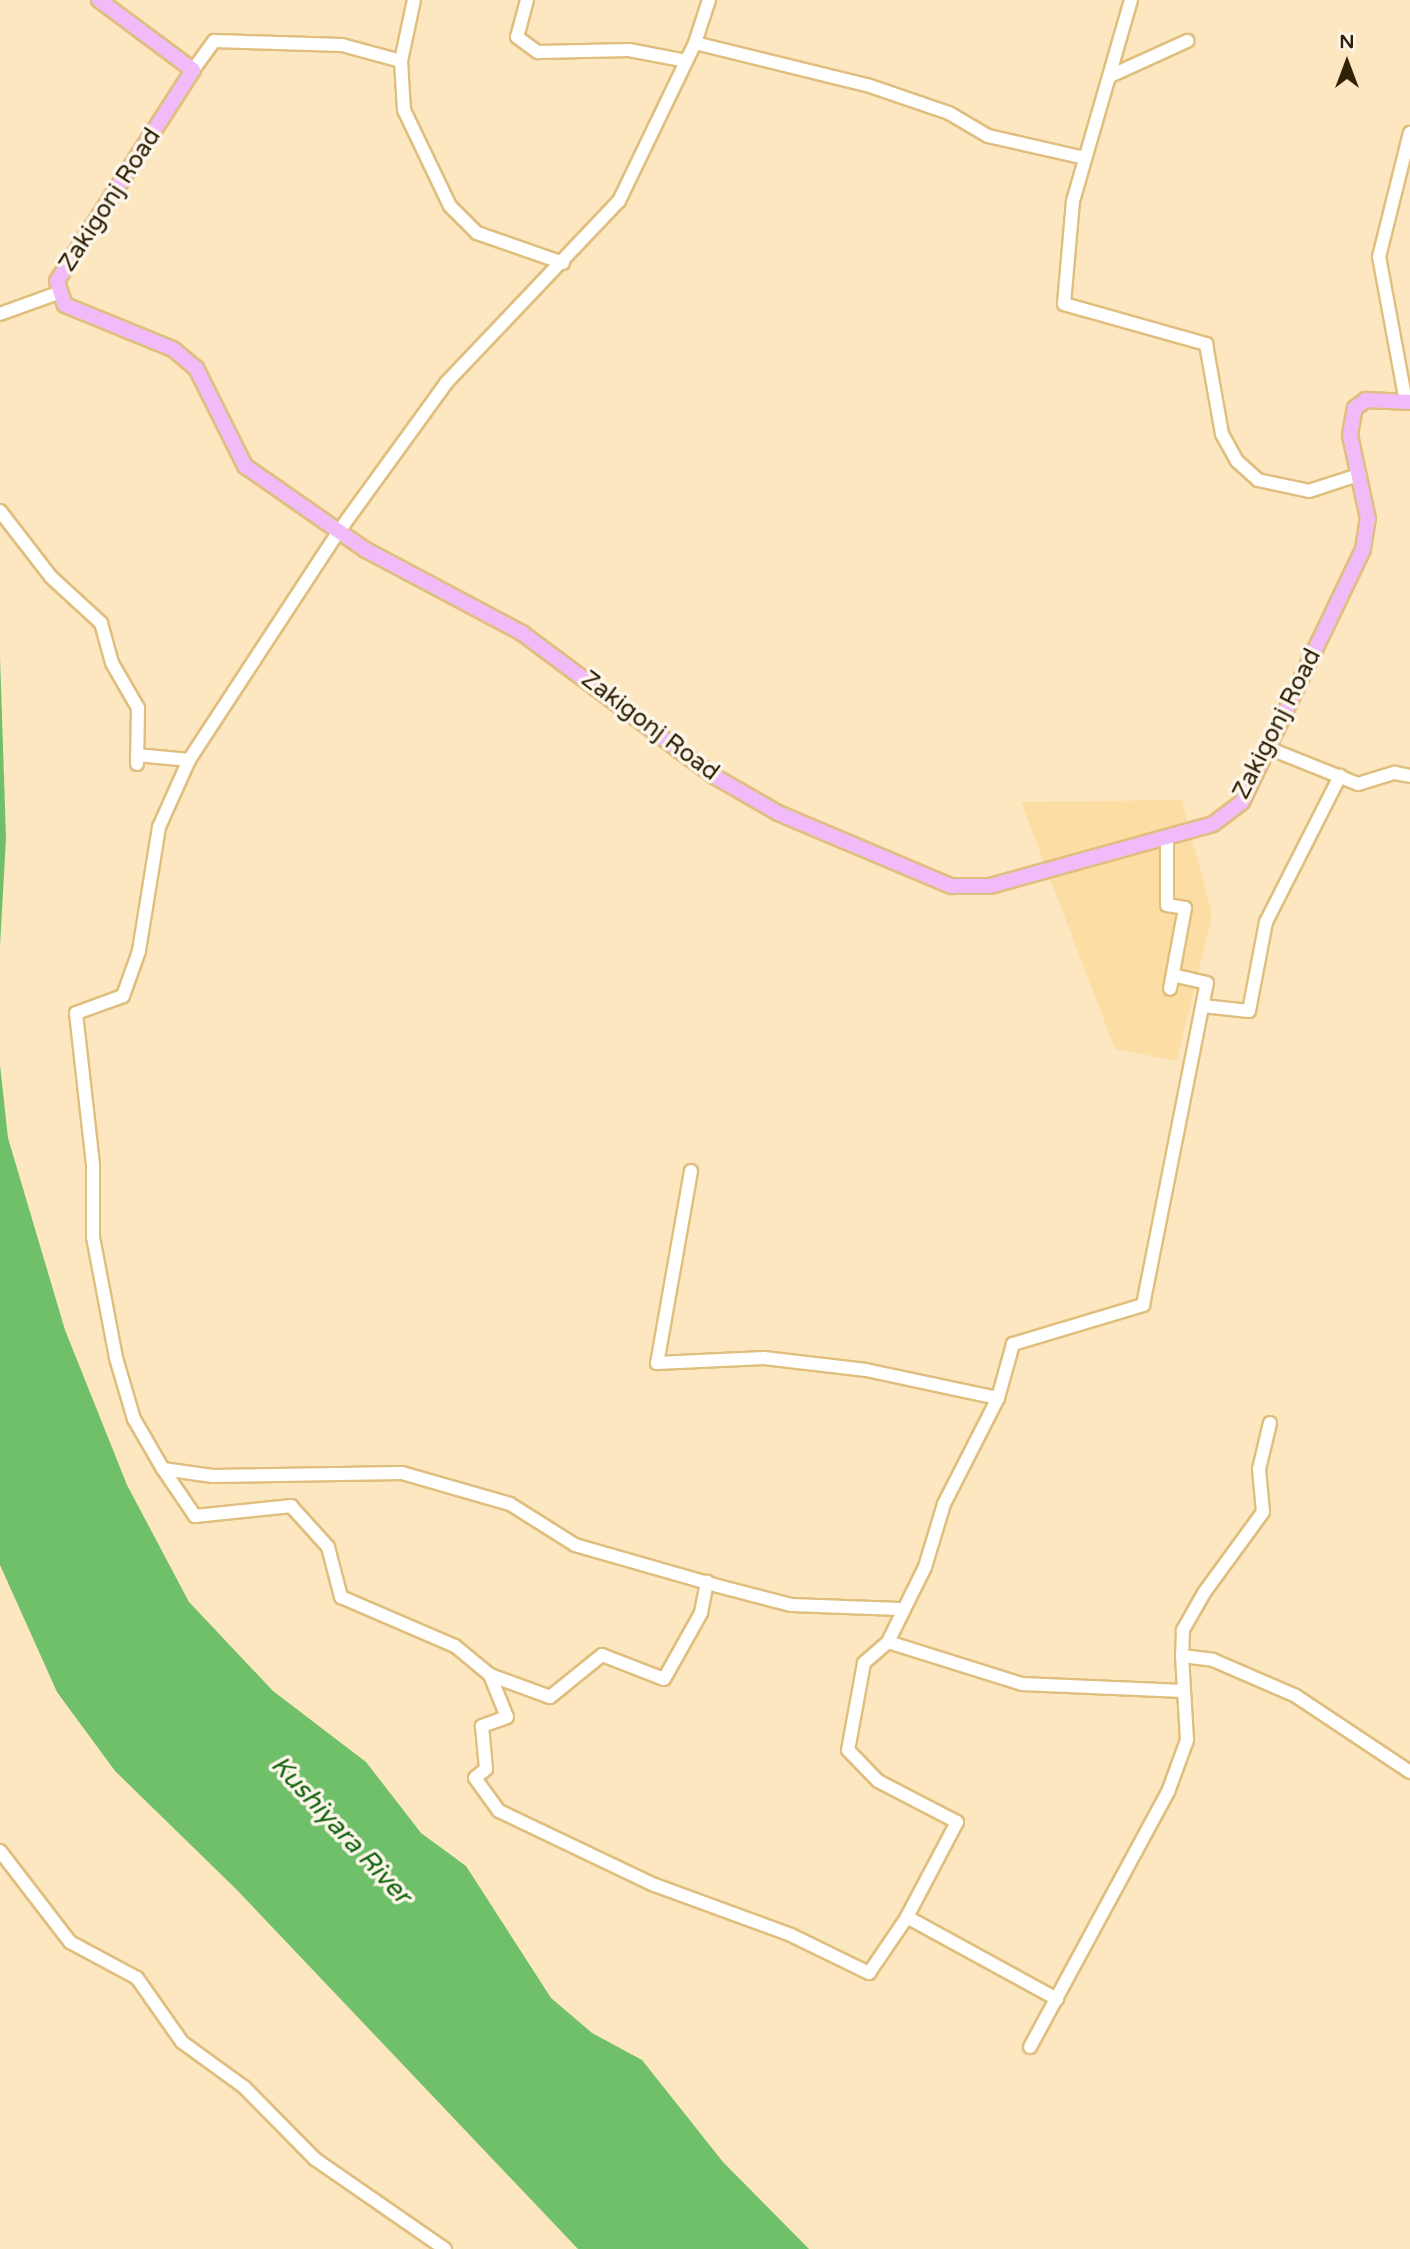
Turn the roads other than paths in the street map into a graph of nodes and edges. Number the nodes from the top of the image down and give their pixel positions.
1 (99, 0) edge
2 (414, 0) edge
3 (527, 0) edge
4 (709, 0) edge
5 (1131, 0) edge
6 (1186, 41) dead end
7 (695, 43) junction
8 (401, 61) junction
9 (686, 61) junction
10 (193, 70) junction
11 (1110, 76) junction
12 (1410, 133) edge
13 (1085, 158) junction
14 (562, 263) junction
15 (58, 293) junction
16 (0, 314) edge
17 (1408, 402) edge
18 (1358, 475) junction
19 (0, 511) edge
20 (339, 531) junction
21 (1268, 748) junction
22 (189, 760) junction
23 (1340, 776) junction
24 (1410, 776) edge
25 (1167, 836) junction
26 (1173, 975) junction
27 (1170, 989) dead end
28 (1203, 1006) junction
29 (691, 1171) dead end
30 (998, 1398) junction
31 (1270, 1423) dead end
32 (163, 1469) junction
33 (707, 1582) junction
34 (900, 1609) junction
35 (888, 1643) junction
36 (1182, 1656) junction
37 (490, 1675) junction
38 (1183, 1691) junction
39 (1410, 1772) edge
40 (0, 1851) edge
41 (907, 1917) junction
42 (1058, 1999) junction
43 (1030, 2047) dead end
44 (444, 2249) edge

1 - 10 main road
2 - 8 street
3 - 9 street
4 - 7 street
5 - 11 street
6 - 11 street
7 - 9 street
7 - 13 street
8 - 10 street
8 - 14 street
9 - 14 street
10 - 15 main road, Zakigonj Road
11 - 13 street
12 - 17 street
13 - 18 street
14 - 20 street
15 - 16 street
15 - 20 main road, Zakigonj Road
17 - 18 main road, Zakigonj Road
18 - 21 main road, Zakigonj Road
19 - 22 street
20 - 22 street
20 - 25 main road, Zakigonj Road
21 - 23 street
21 - 25 main road, Zakigonj Road
22 - 32 street
23 - 24 street
23 - 28 street
25 - 26 street
26 - 27 street
26 - 28 street
28 - 30 street
29 - 30 street
30 - 34 street
31 - 36 street
32 - 33 street
32 - 37 street
33 - 34 street
33 - 37 street
34 - 35 street
35 - 38 street
35 - 41 street
36 - 38 street
36 - 39 street
37 - 41 street
38 - 42 street
40 - 44 street
41 - 42 street
42 - 43 street

